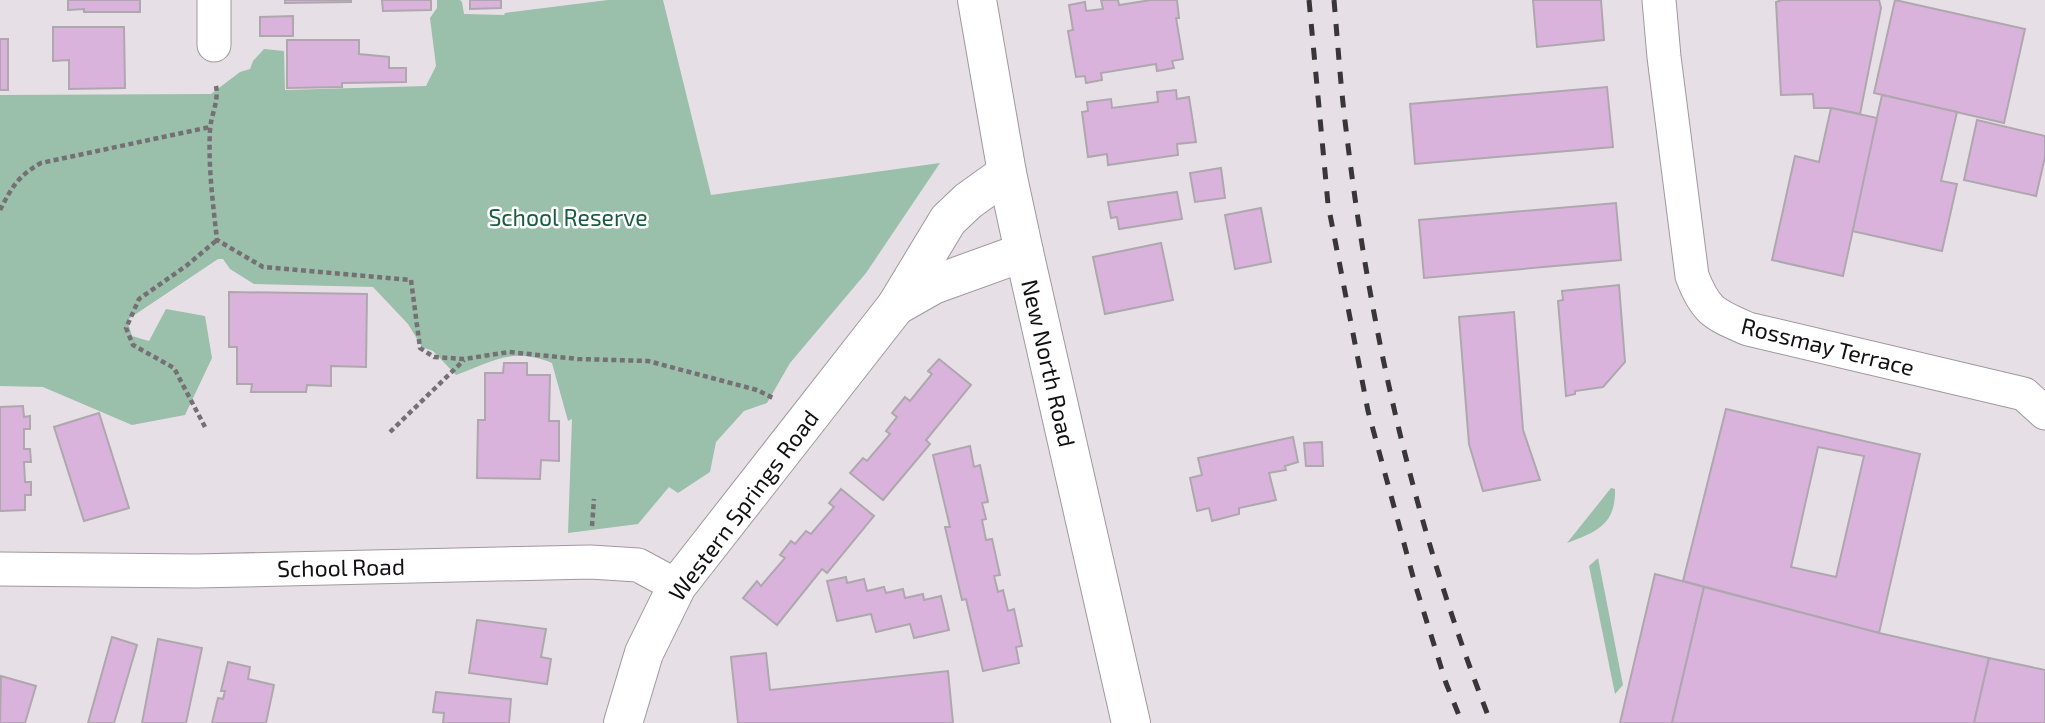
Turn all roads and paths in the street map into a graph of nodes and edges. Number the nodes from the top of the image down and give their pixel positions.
1 (214, 0) edge
2 (977, 0) edge
3 (1659, 0) edge
4 (214, 46) dead end
5 (216, 86) dead end
6 (210, 127) junction
7 (1007, 173) junction
8 (0, 210) edge
9 (218, 240) junction
10 (1024, 252) junction
11 (896, 306) junction
12 (464, 359) junction
13 (2045, 413) edge
14 (810, 417) junction
15 (205, 427) dead end
16 (390, 432) dead end
17 (0, 569) edge
18 (677, 586) junction
19 (623, 723) edge
20 (1131, 723) edge

1 - 4 street
2 - 7 street, New North Road
3 - 13 street, Rossmay Terrace
5 - 6 path
6 - 8 path
6 - 9 path
7 - 10 street, New North Road
7 - 11 street, Western Springs Road
9 - 12 path
9 - 15 path
10 - 11 street, Western Springs Road
10 - 20 street, New North Road
11 - 14 street, Western Springs Road
12 - 14 path
12 - 16 path
14 - 18 street, Western Springs Road
17 - 18 street, School Road
18 - 19 street, Western Springs Road

